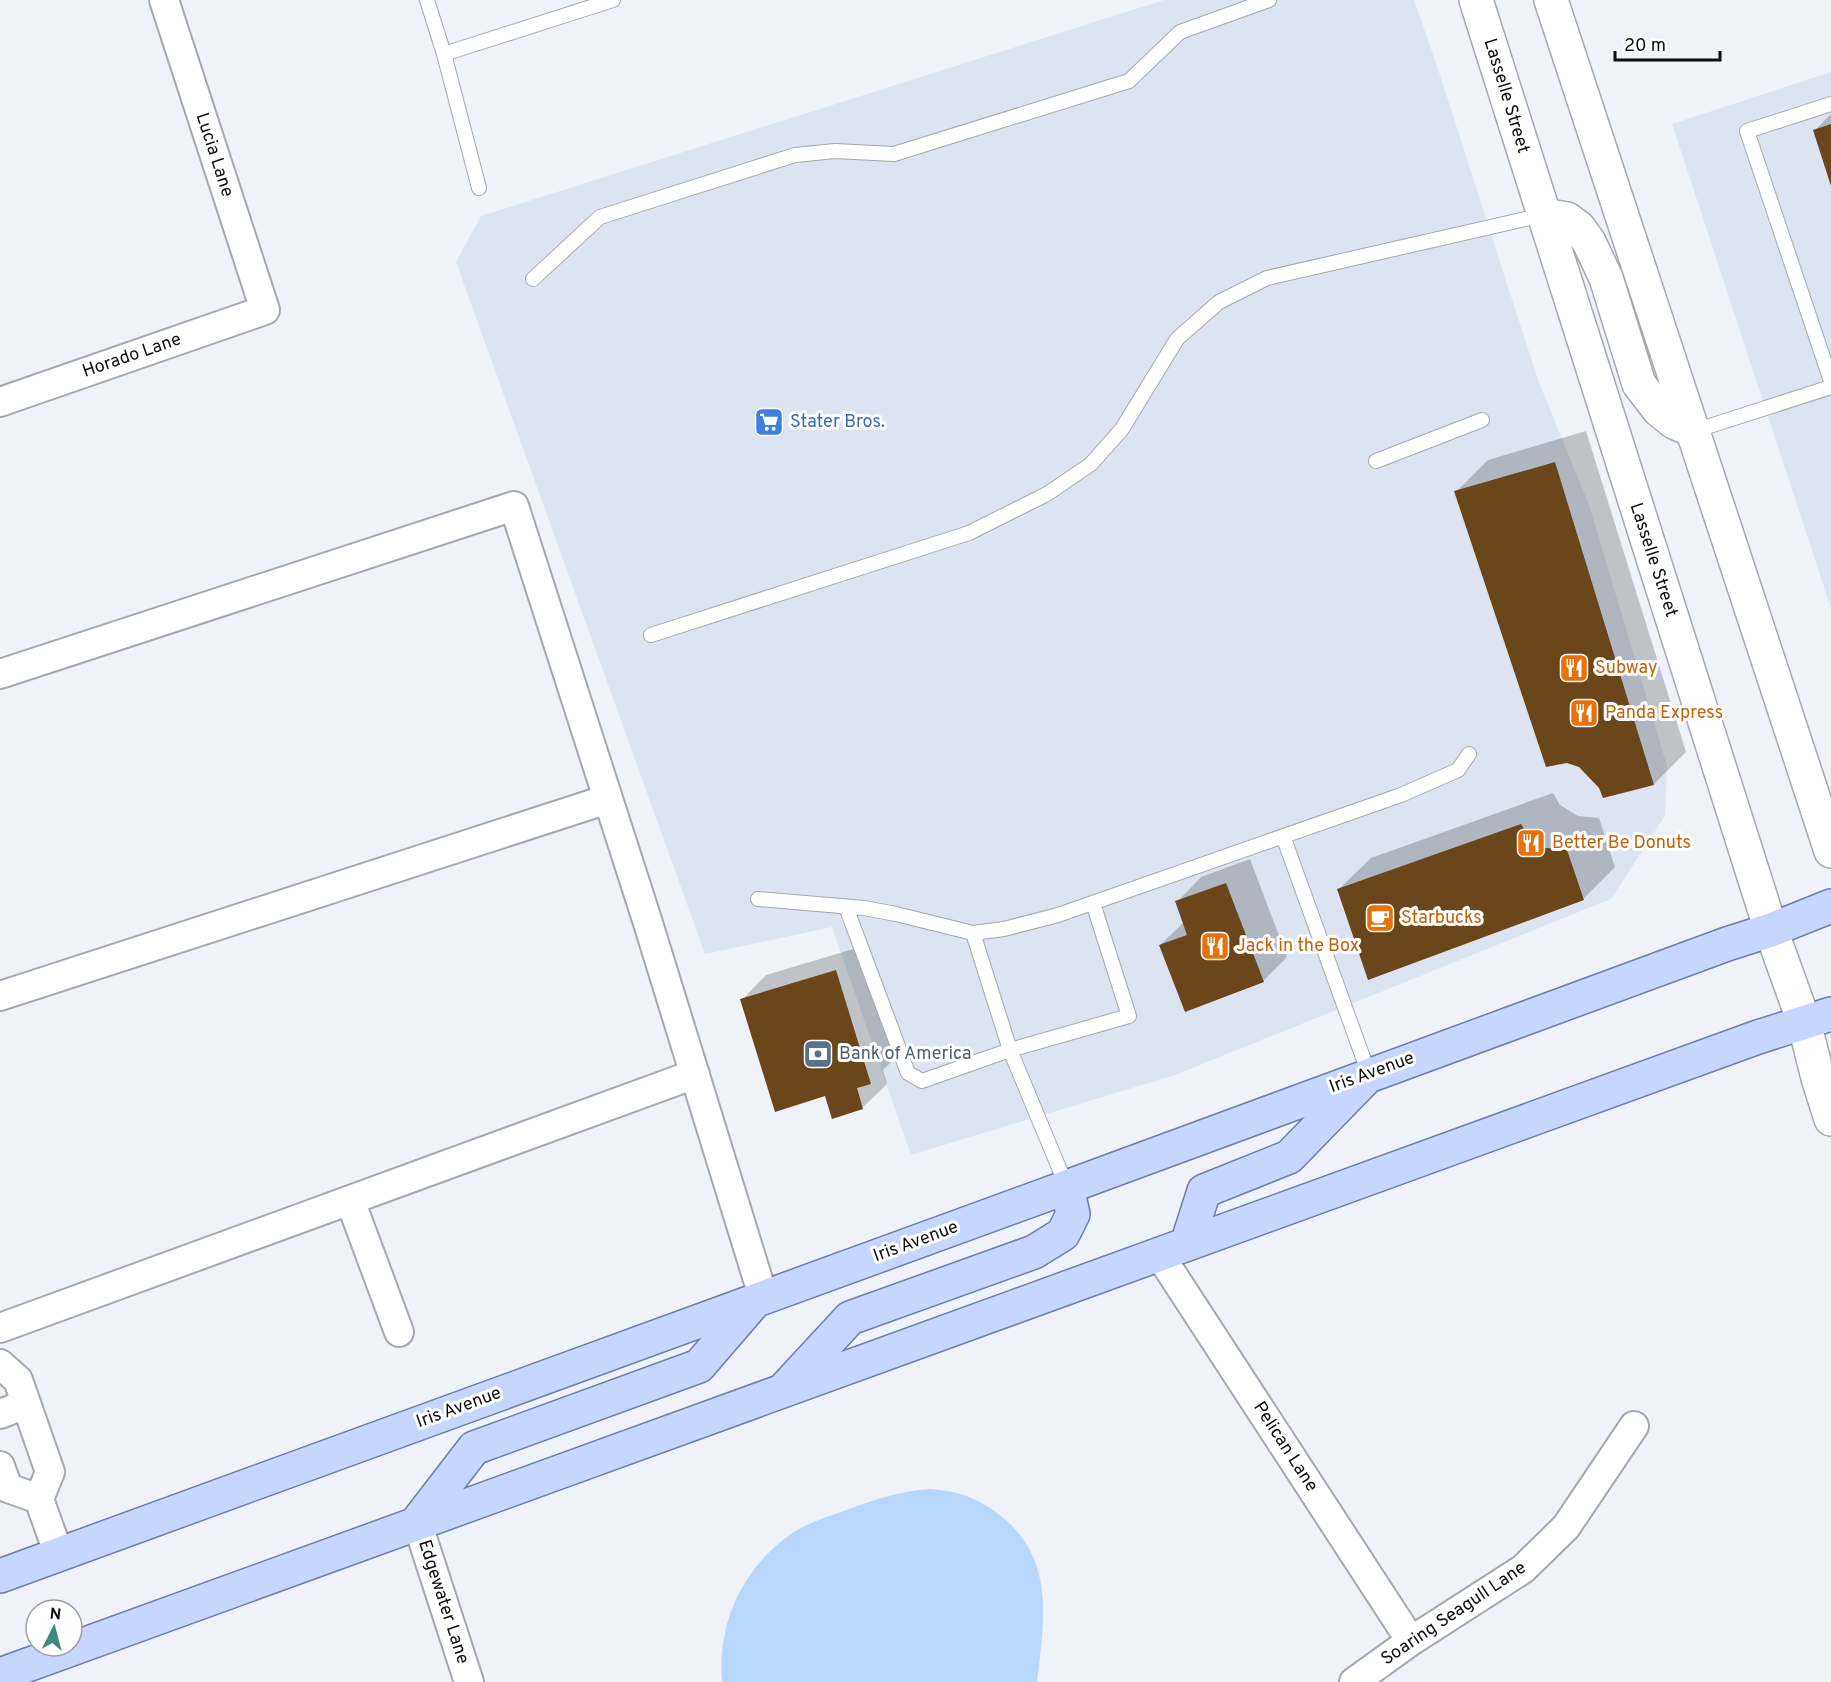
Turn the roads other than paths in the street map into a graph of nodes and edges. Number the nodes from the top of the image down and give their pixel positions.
1 (164, 0) edge
2 (427, 0) edge
3 (613, 0) edge
4 (1269, 0) edge
5 (1476, 0) edge
6 (1551, 0) edge
7 (444, 54) junction
8 (1831, 104) edge
9 (479, 188) dead end
10 (1543, 215) junction
11 (533, 279) dead end
12 (265, 310) joint
13 (1831, 381) edge
14 (1831, 387) edge
15 (0, 402) edge
16 (1482, 420) dead end
17 (1694, 431) junction
18 (1376, 461) dead end
19 (651, 635) dead end
20 (0, 674) edge
21 (1469, 754) dead end
22 (608, 799) junction
23 (1283, 836) junction
24 (1831, 851) edge
25 (758, 899) dead end
26 (1093, 903) junction
27 (1831, 906) edge
28 (846, 907) junction
29 (1771, 930) junction
30 (974, 933) junction
31 (0, 996) edge
32 (1817, 1018) edge
33 (1010, 1050) junction
34 (695, 1074) junction
35 (1369, 1074) junction
36 (1831, 1119) edge
37 (1067, 1187) junction
38 (350, 1200) junction
39 (1173, 1249) junction
40 (760, 1298) junction
41 (0, 1328) edge
42 (399, 1332) dead end
43 (0, 1364) edge
44 (784, 1390) junction
45 (26, 1404) junction
46 (0, 1414) edge
47 (1634, 1426) dead end
48 (0, 1466) edge
49 (39, 1500) junction
50 (417, 1522) junction
51 (59, 1555) junction
52 (0, 1576) edge
53 (1411, 1641) junction
54 (0, 1675) edge
55 (469, 1682) edge
56 (1354, 1682) edge

1 - 12 street, Lucia Lane
2 - 7 lane
3 - 7 lane
4 - 11 lane
5 - 10 main road, Lasselle Street
6 - 17 main road
7 - 9 lane
8 - 13 lane
10 - 17 main road
10 - 19 lane
10 - 29 main road, Lasselle Street
12 - 15 street, Horado Lane
14 - 17 lane
16 - 18 lane
17 - 24 main road
20 - 22 street
21 - 23 lane
22 - 31 street
22 - 34 street
23 - 26 lane
23 - 35 lane
25 - 28 lane
26 - 30 lane
26 - 33 lane
27 - 29 main road, Iris Avenue
28 - 30 lane
28 - 33 lane
29 - 32 main road, Lasselle Street
29 - 35 main road, Iris Avenue
30 - 33 lane
32 - 36 main road, Lasselle Street
32 - 39 main road
33 - 37 lane
34 - 38 street
34 - 40 street
35 - 37 main road, Iris Avenue
35 - 39 main road
37 - 40 main road, Iris Avenue
37 - 44 main road
38 - 41 street
38 - 42 street
39 - 44 main road
39 - 53 street, Pelican Lane
40 - 50 main road
40 - 51 main road, Iris Avenue
43 - 45 street
44 - 50 main road
45 - 46 street
45 - 49 street
47 - 53 street, Soaring Seagull Lane
48 - 49 street
49 - 51 street
50 - 54 main road
50 - 55 street, Edgewater Lane
51 - 52 main road, Iris Avenue
53 - 56 street, Soaring Seagull Lane

